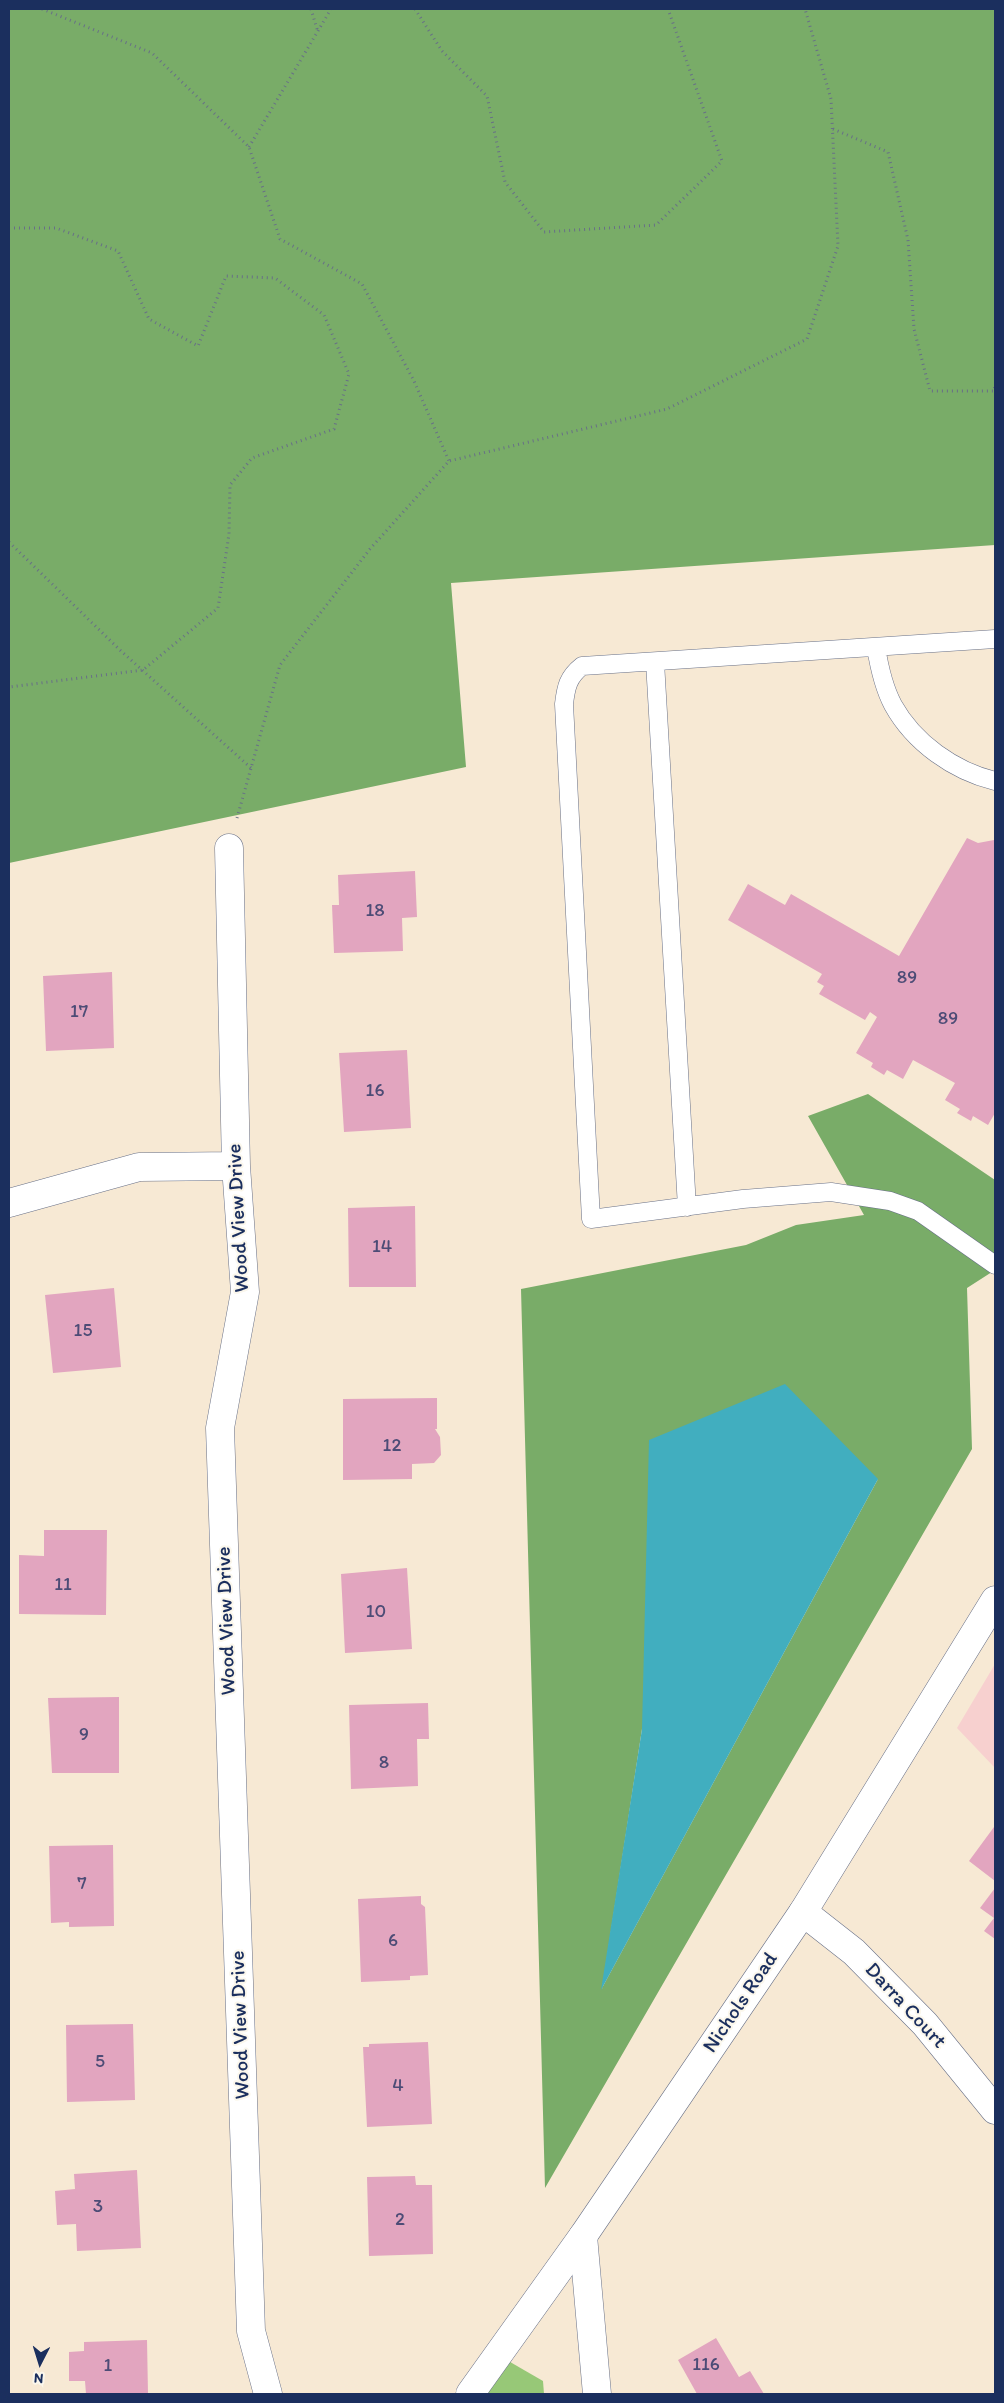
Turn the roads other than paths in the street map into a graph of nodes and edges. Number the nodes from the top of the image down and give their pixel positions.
1 (995, 640) edge
2 (876, 647) junction
3 (655, 662) junction
4 (995, 780) edge
5 (229, 848) road end
6 (236, 1166) junction
7 (9, 1203) edge
8 (687, 1207) junction
9 (995, 1265) edge
10 (995, 1600) edge
11 (803, 1912) junction
12 (995, 2110) edge
13 (583, 2236) junction
14 (268, 2394) edge
15 (470, 2394) edge
16 (597, 2394) edge

1 - 2 lane
2 - 3 lane
2 - 4 lane
3 - 8 lane
3 - 8 lane
5 - 6 street, Wood View Drive
6 - 7 street
6 - 14 street, Wood View Drive
8 - 9 lane
10 - 11 street, Nichols Road
11 - 12 street, Darra Court
11 - 13 street, Nichols Road
13 - 15 street, Nichols Road
13 - 16 street

